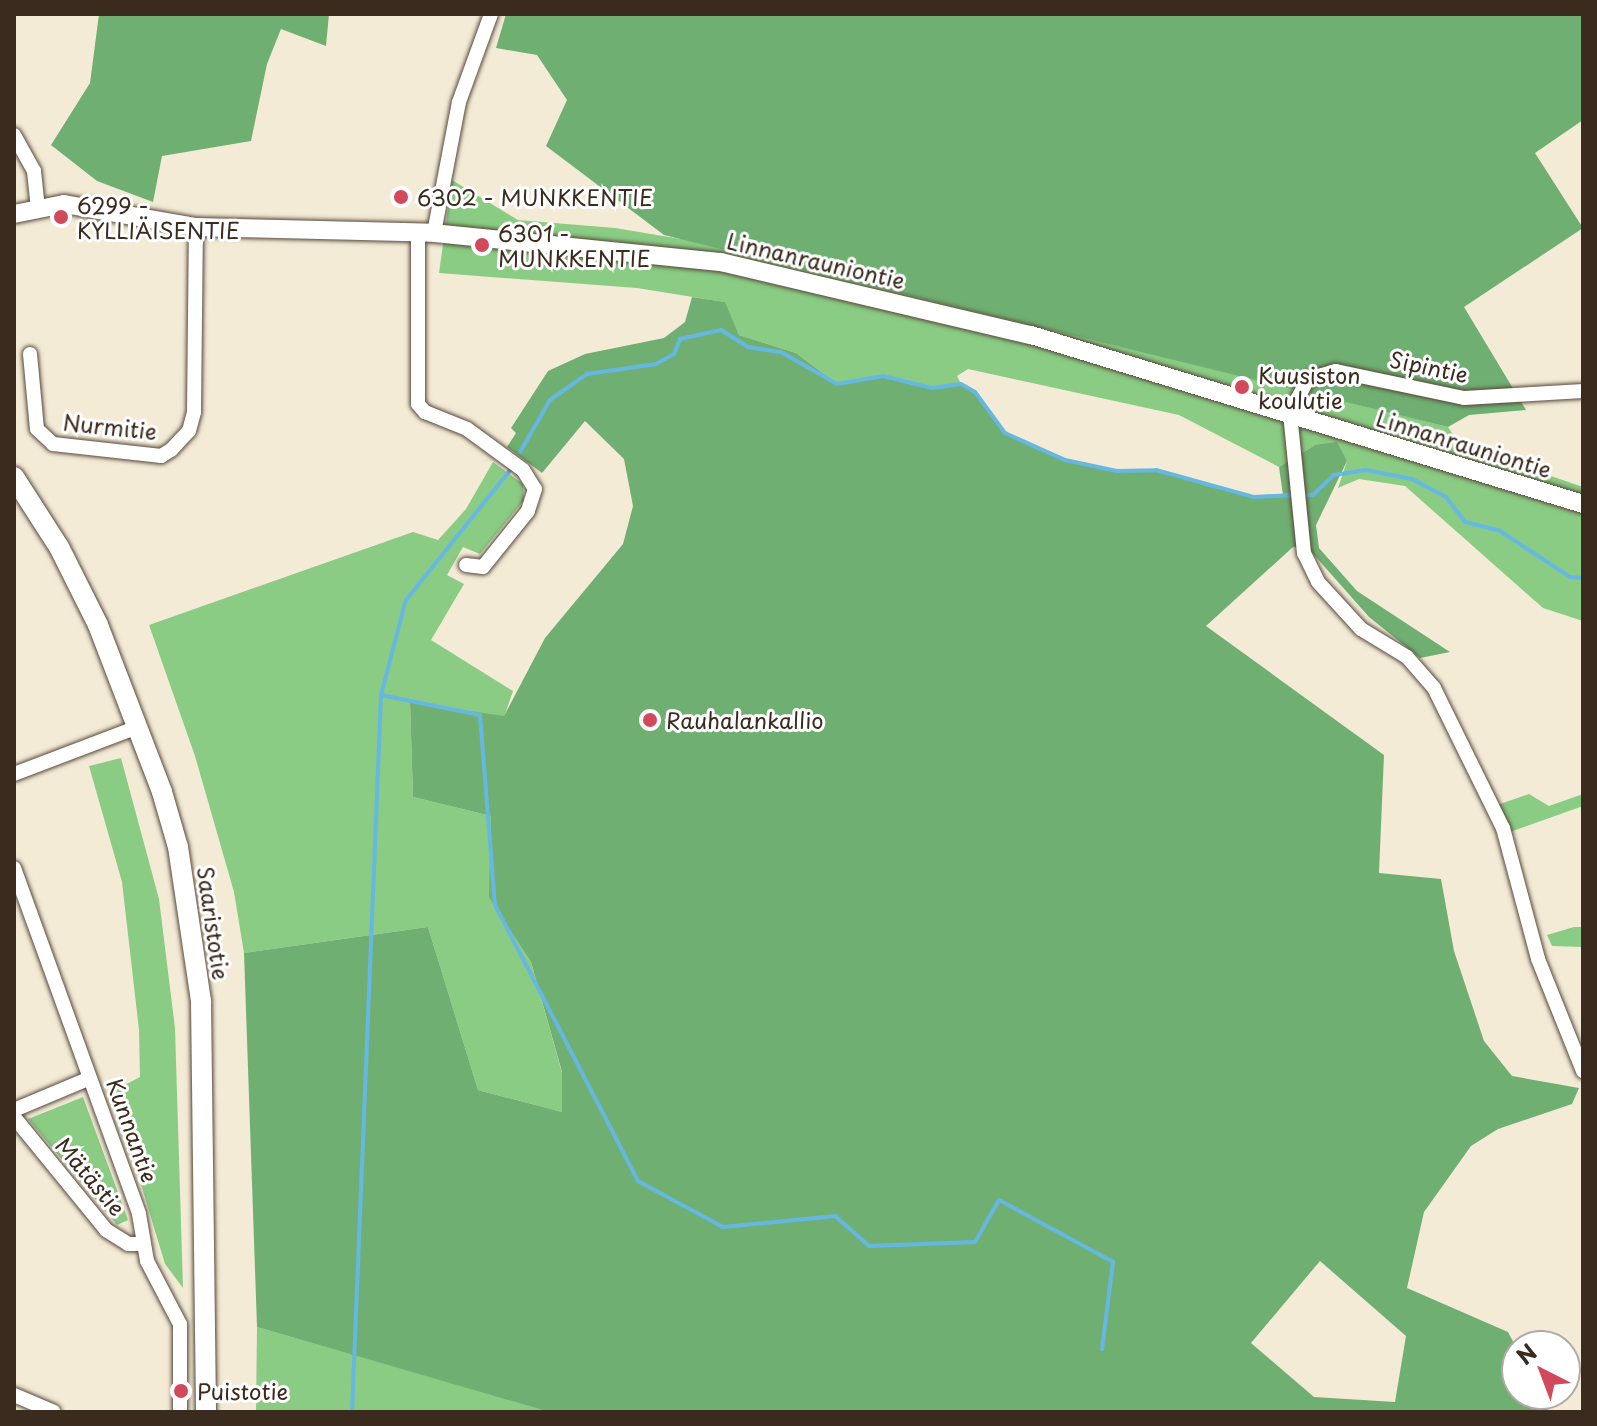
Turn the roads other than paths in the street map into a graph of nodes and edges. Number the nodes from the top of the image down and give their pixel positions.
1 (491, 14) edge
2 (14, 135) edge
3 (38, 207) junction
4 (14, 214) edge
5 (196, 227) junction
6 (426, 233) junction
7 (30, 354) dead end
8 (1583, 391) edge
9 (1290, 413) junction
10 (14, 477) edge
11 (1583, 504) edge
12 (466, 565) dead end
13 (138, 727) junction
14 (14, 774) edge
15 (14, 868) edge
16 (1583, 1071) edge
17 (90, 1078) junction
18 (14, 1110) edge
19 (14, 1117) edge
20 (144, 1244) junction
21 (14, 1395) edge
22 (54, 1412) edge
23 (180, 1412) edge
24 (206, 1412) edge

1 - 6 street
2 - 3 street
3 - 4 street, Linnanrauniontie
3 - 5 street, Linnanrauniontie
5 - 6 street, Linnanrauniontie
5 - 7 street, Nurmitie
6 - 9 street, Linnanrauniontie
6 - 12 street
8 - 9 street, Sipintie
9 - 11 street, Linnanrauniontie
9 - 16 street
10 - 13 main road, Saaristotie
13 - 14 street
13 - 24 main road, Saaristotie
15 - 17 street, Kunnantie
17 - 18 street
17 - 20 street, Kunnantie
19 - 20 street, Mätästie
20 - 23 street, Kunnantie
21 - 22 street

